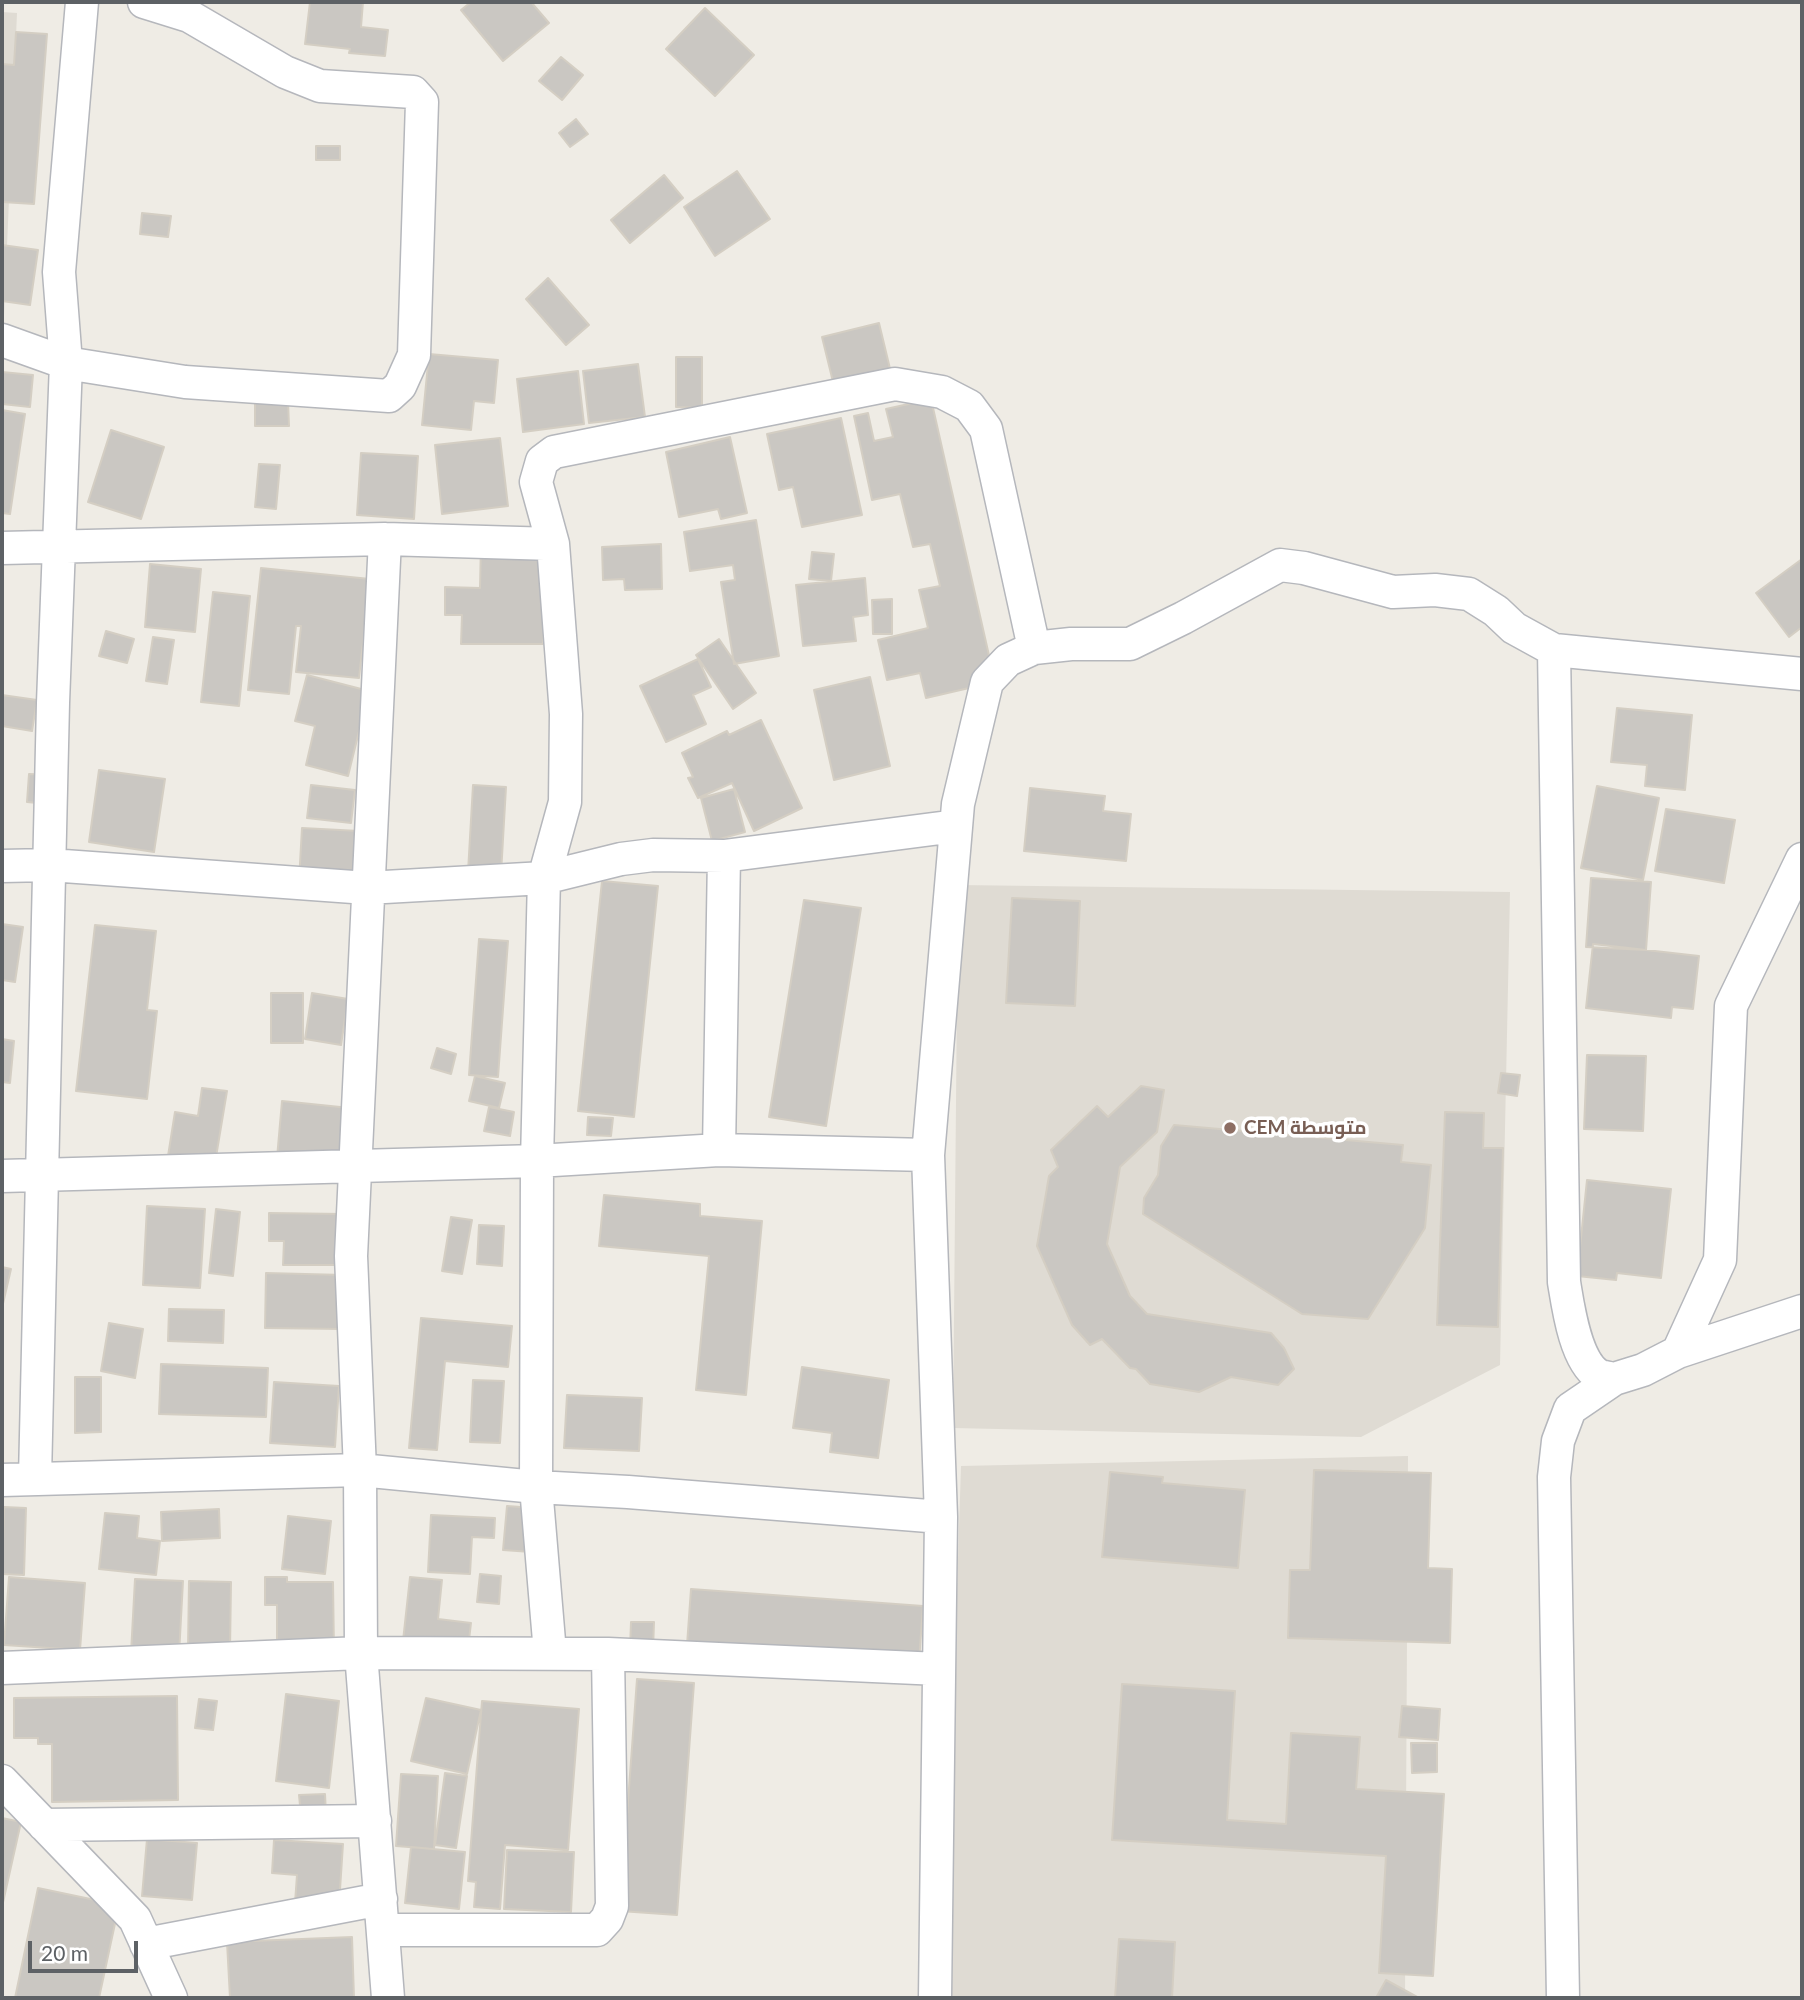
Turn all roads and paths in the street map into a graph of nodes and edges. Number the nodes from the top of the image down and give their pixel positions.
1 (82, 2) edge
2 (144, 2) edge
3 (187, 9) edge
4 (2, 341) edge
5 (66, 363) junction
6 (384, 539) junction
7 (553, 544) junction
8 (2, 548) edge
9 (59, 548) junction
10 (1034, 648) junction
11 (1555, 650) junction
12 (1802, 674) edge
13 (956, 826) junction
14 (724, 856) junction
15 (1802, 859) edge
16 (50, 865) junction
17 (2, 866) edge
18 (544, 878) junction
19 (367, 888) junction
20 (719, 1150) junction
21 (928, 1155) junction
22 (537, 1161) junction
23 (355, 1166) junction
24 (2, 1176) edge
25 (43, 1176) junction
26 (1802, 1311) edge
27 (1678, 1352) junction
28 (1614, 1379) junction
29 (360, 1470) junction
30 (35, 1478) junction
31 (2, 1480) edge
32 (536, 1488) junction
33 (941, 1517) junction
34 (361, 1653) junction
35 (550, 1653) junction
36 (608, 1654) junction
37 (2, 1668) edge
38 (939, 1669) junction
39 (2, 1782) edge
40 (374, 1821) junction
41 (44, 1825) junction
42 (382, 1915) junction
43 (146, 1944) junction
44 (172, 1998) edge
45 (388, 1998) edge
46 (935, 1998) edge
47 (1563, 1998) edge

1 - 5 street
2 - 3 street
3 - 5 street
4 - 5 street
5 - 9 street
6 - 7 street
6 - 9 street
6 - 19 street
7 - 10 street
7 - 18 street
8 - 9 street
9 - 16 street
10 - 11 street
10 - 13 street
11 - 12 street
11 - 28 street
13 - 14 street
13 - 21 street
14 - 18 street
14 - 20 street
15 - 27 street
16 - 17 street
16 - 19 street
16 - 25 street
18 - 19 street
18 - 22 street
19 - 23 street
20 - 21 street
20 - 22 street
21 - 33 street
22 - 23 street
22 - 32 street
23 - 25 street
23 - 29 street
24 - 25 street
25 - 30 street
26 - 27 street
27 - 28 street
28 - 47 street
29 - 30 street
29 - 32 street
29 - 34 street
30 - 31 street
32 - 33 street
32 - 35 street
33 - 38 street
34 - 35 street
34 - 37 street
34 - 40 street
35 - 36 street
36 - 38 street
36 - 42 street
38 - 46 street
39 - 41 street
40 - 41 street
40 - 42 street
41 - 43 street
42 - 43 street
42 - 45 street
43 - 44 street

